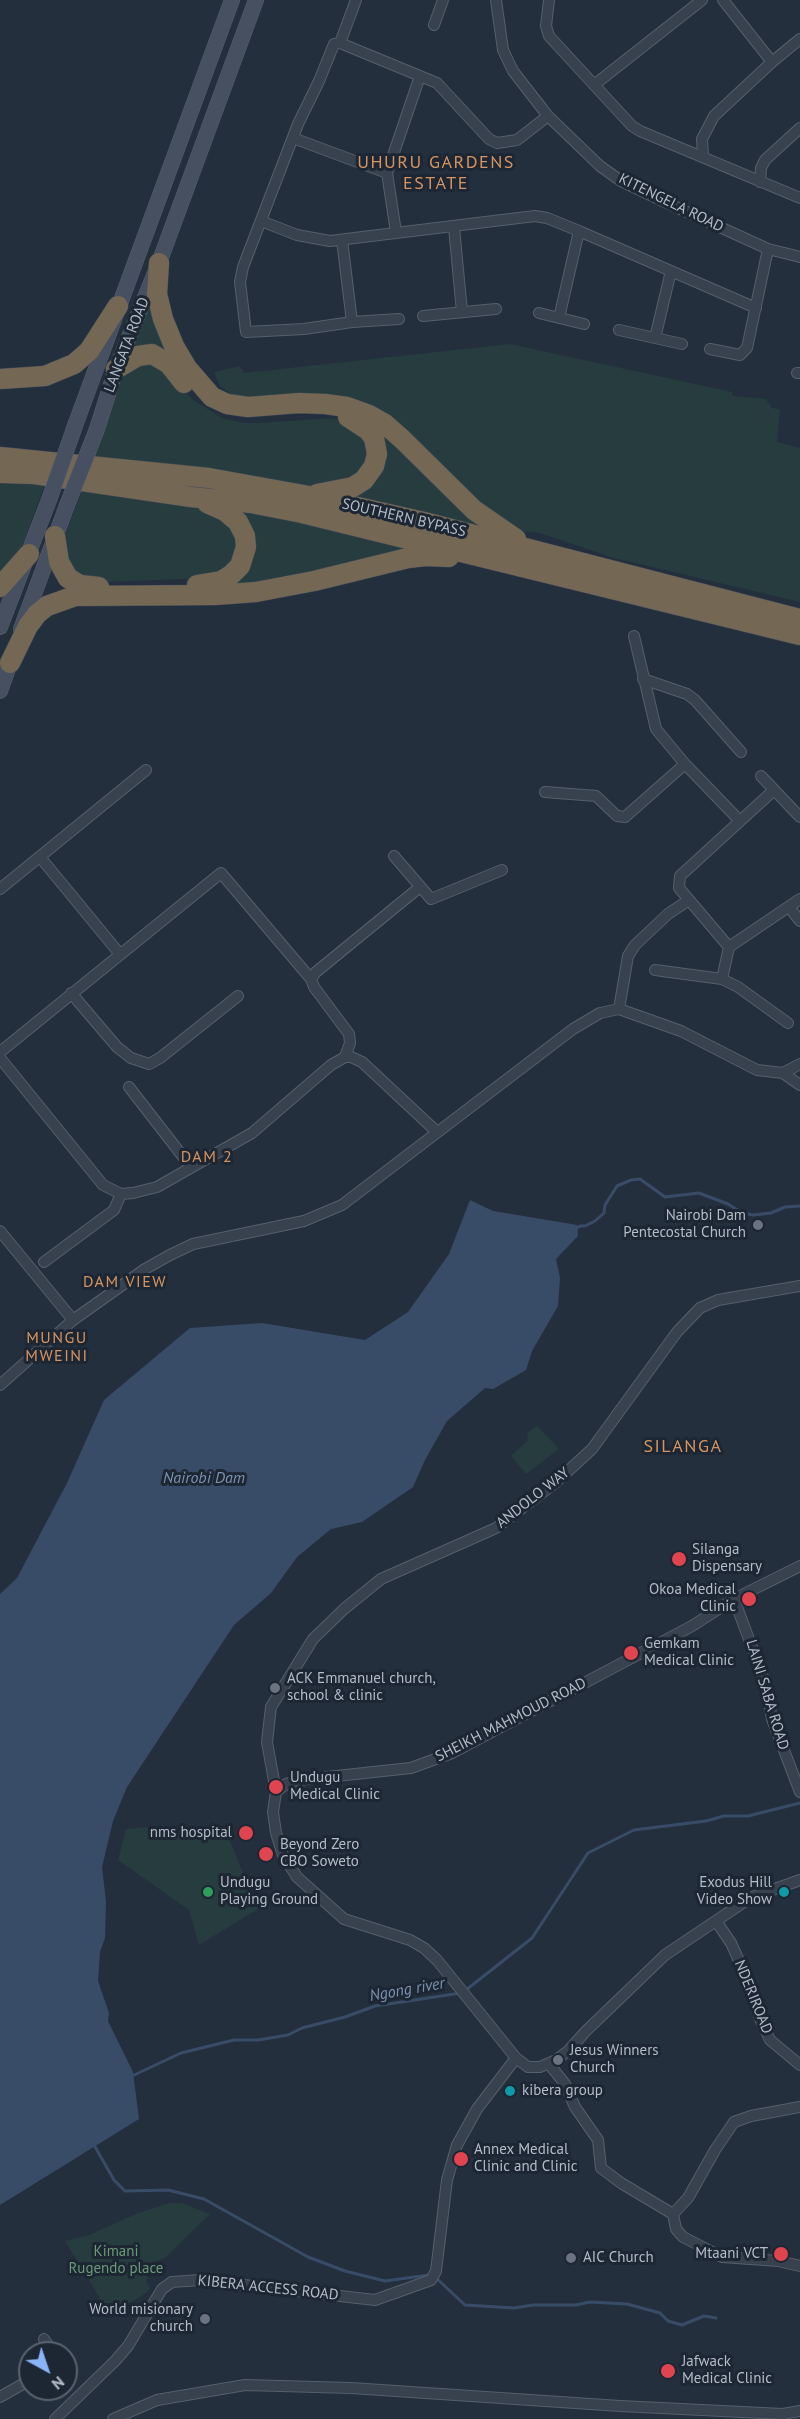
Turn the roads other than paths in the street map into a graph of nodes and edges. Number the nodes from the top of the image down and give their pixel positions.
1 (232, 0) edge
2 (256, 0) edge
3 (356, 0) edge
4 (443, 0) edge
5 (496, 0) edge
6 (549, 0) edge
7 (702, 0) edge
8 (723, 0) edge
9 (434, 24) dead end
10 (800, 39) edge
11 (340, 43) junction
12 (772, 62) junction
13 (420, 76) junction
14 (594, 85) junction
15 (548, 116) junction
16 (800, 129) edge
17 (293, 138) junction
18 (703, 157) junction
19 (387, 173) junction
20 (760, 182) junction
21 (800, 198) edge
22 (261, 221) junction
23 (454, 227) junction
24 (579, 231) junction
25 (396, 232) junction
26 (342, 240) junction
27 (768, 249) junction
28 (800, 257) edge
29 (159, 263) junction
30 (671, 271) junction
31 (118, 306) junction
32 (756, 308) junction
33 (496, 309) dead end
34 (462, 312) junction
35 (539, 313) dead end
36 (423, 316) dead end
37 (560, 318) junction
38 (399, 320) dead end
39 (352, 322) junction
40 (584, 324) dead end
41 (619, 330) dead end
42 (655, 338) junction
43 (682, 344) dead end
44 (710, 349) dead end
45 (116, 369) junction
46 (0, 379) edge
47 (0, 457) edge
48 (0, 473) edge
49 (309, 496) junction
50 (190, 497) junction
51 (56, 536) junction
52 (28, 554) junction
53 (534, 560) junction
54 (0, 587) edge
55 (800, 619) edge
56 (0, 627) edge
57 (800, 635) edge
58 (634, 636) dead end
59 (10, 663) junction
60 (643, 679) junction
61 (0, 691) edge
62 (741, 752) dead end
63 (685, 764) junction
64 (146, 770) dead end
65 (761, 776) dead end
66 (774, 790) junction
67 (545, 792) dead end
68 (800, 817) edge
69 (740, 821) junction
70 (394, 856) dead end
71 (40, 857) junction
72 (502, 870) dead end
73 (420, 887) junction
74 (0, 889) edge
75 (800, 899) edge
76 (688, 900) junction
77 (789, 907) junction
78 (800, 921) edge
79 (729, 947) junction
80 (119, 953) junction
81 (655, 969) dead end
82 (311, 979) junction
83 (722, 979) junction
84 (72, 993) junction
85 (238, 996) dead end
86 (619, 1009) junction
87 (788, 1023) dead end
88 (0, 1052) edge
89 (345, 1057) junction
90 (0, 1058) edge
91 (800, 1064) edge
92 (783, 1073) junction
93 (800, 1085) edge
94 (129, 1087) dead end
95 (437, 1132) junction
96 (191, 1167) junction
97 (121, 1194) junction
98 (0, 1230) edge
99 (44, 1262) dead end
100 (800, 1286) edge
101 (73, 1320) junction
102 (0, 1384) edge
103 (800, 1566) edge
104 (734, 1599) junction
105 (276, 1792) junction
106 (800, 1792) edge
107 (800, 1880) edge
108 (716, 1921) junction
109 (516, 2058) junction
110 (549, 2064) junction
111 (800, 2065) edge
112 (800, 2108) edge
113 (673, 2214) junction
114 (800, 2266) edge
115 (18, 2387) edge
116 (0, 2397) edge
117 (800, 2411) edge
118 (55, 2419) edge
119 (113, 2419) edge

1 - 31 main road, LANGATA ROAD
2 - 29 main road, LANGATA ROAD
3 - 11 street
4 - 9 street
5 - 15 street, KITENGELA ROAD
6 - 14 street
7 - 14 street
8 - 12 street
10 - 12 street
11 - 13 street
11 - 17 street
12 - 18 street
13 - 15 street
13 - 19 street
14 - 18 street
15 - 27 street, KITENGELA ROAD
16 - 20 street
17 - 19 street
17 - 22 street
18 - 20 street
19 - 25 street
20 - 21 street
22 - 26 street
22 - 39 street
23 - 24 street
23 - 25 street
23 - 34 street
24 - 30 street
24 - 37 street
25 - 26 street
26 - 39 street
27 - 28 street, KITENGELA ROAD
27 - 32 street
29 - 45 main road, LANGATA ROAD
29 - 53 highway
30 - 32 street
30 - 42 street
31 - 46 highway
31 - 52 main road, LANGATA ROAD, bridge
32 - 44 street
33 - 34 street
34 - 36 street
35 - 37 street
37 - 40 street
38 - 39 street
41 - 42 street
42 - 43 street
45 - 49 highway
45 - 51 main road, LANGATA ROAD, bridge
47 - 49 highway, SOUTHERN BYPASS
48 - 50 highway, SOUTHERN BYPASS
49 - 53 highway, SOUTHERN BYPASS
50 - 51 highway
50 - 53 highway, SOUTHERN BYPASS
51 - 59 main road, LANGATA ROAD
52 - 54 highway
52 - 56 main road, LANGATA ROAD
53 - 55 highway, SOUTHERN BYPASS
53 - 57 highway, SOUTHERN BYPASS
53 - 59 highway
58 - 60 street
59 - 61 main road, LANGATA ROAD
60 - 62 street
60 - 63 street
63 - 67 street
63 - 69 street
64 - 71 street
65 - 66 street
66 - 68 street
66 - 69 street
69 - 76 street
70 - 73 street
71 - 74 street
71 - 80 street
72 - 73 street
73 - 82 street
75 - 77 street
76 - 79 street
76 - 86 street
77 - 78 street
77 - 79 street
79 - 83 street
80 - 82 street
80 - 84 street
81 - 83 street
82 - 89 street
83 - 87 street
84 - 85 street
84 - 88 street
86 - 92 street
86 - 95 street
89 - 95 street
89 - 96 street
90 - 97 street
91 - 92 street
92 - 93 street
94 - 96 street
95 - 101 street
96 - 97 street
97 - 99 street
98 - 101 street
100 - 105 street, ANDOLO WAY
101 - 102 street
103 - 104 street, SHEIKH MAHMOUD ROAD
104 - 105 street, SHEIKH MAHMOUD ROAD
104 - 106 street, LAINI SABA ROAD
105 - 109 street
107 - 108 street
108 - 110 street
108 - 111 street, NDERIROAD
109 - 110 street
109 - 118 street, KIBERA ACCESS ROAD
110 - 113 street
112 - 113 street
113 - 114 street
115 - 116 street
117 - 119 street

